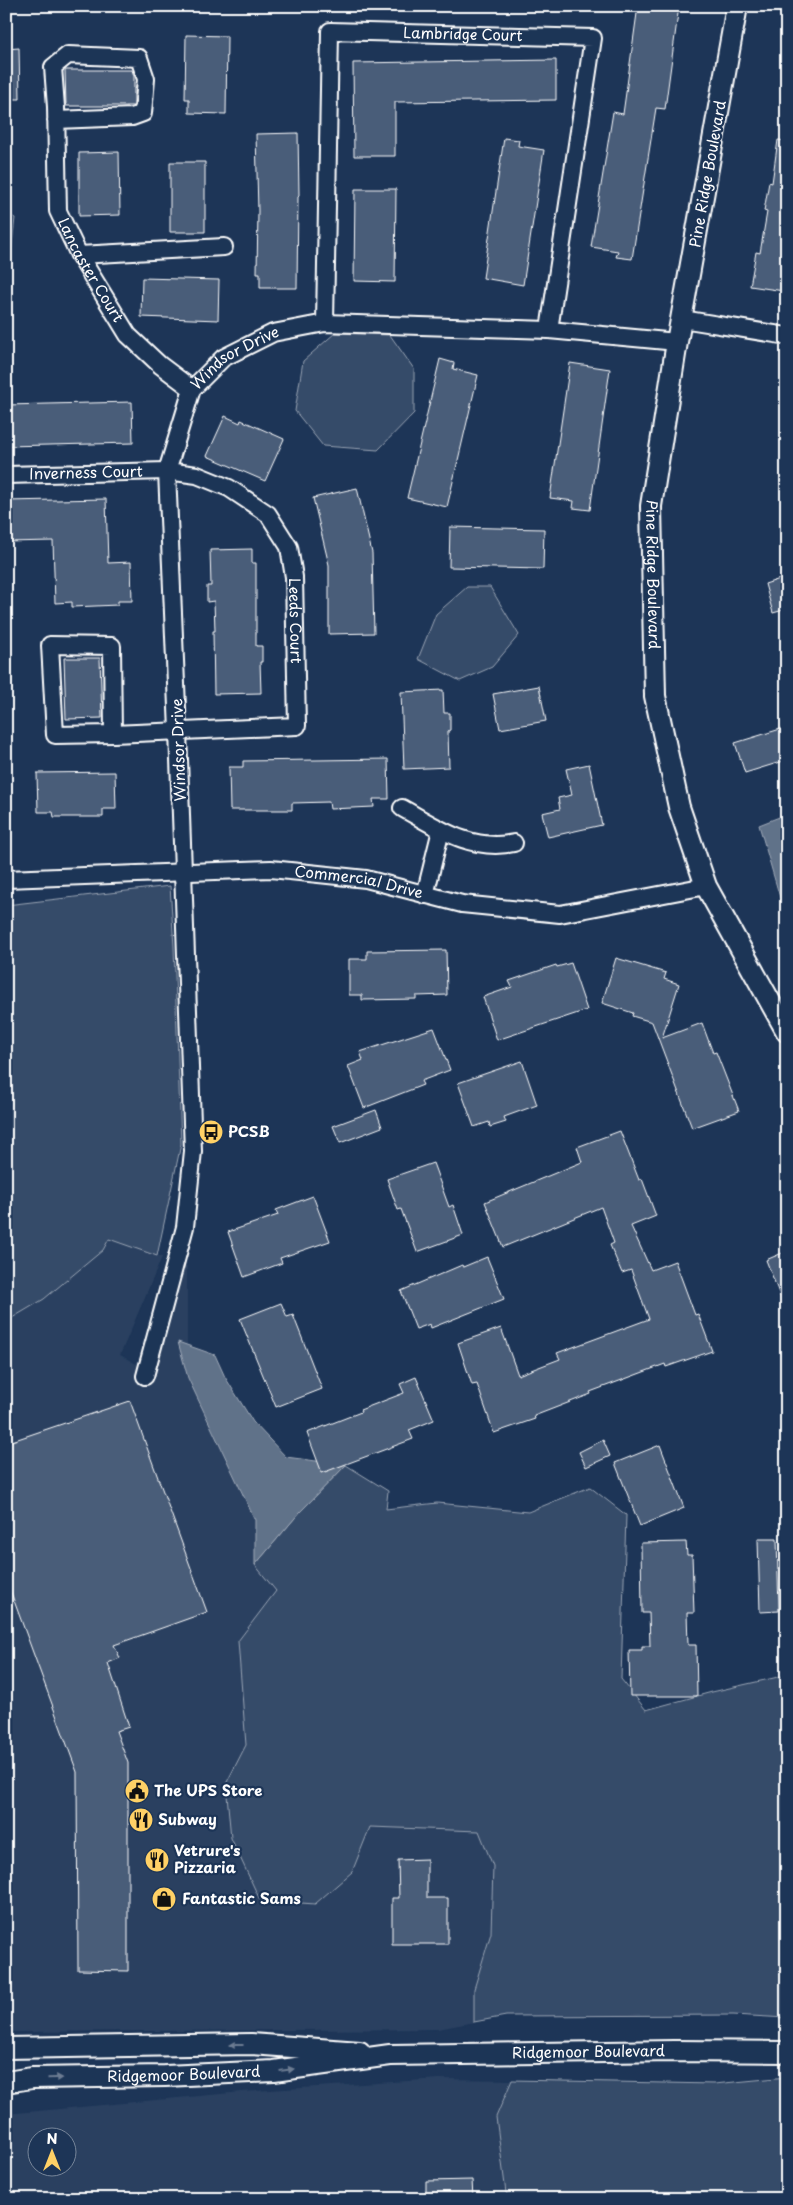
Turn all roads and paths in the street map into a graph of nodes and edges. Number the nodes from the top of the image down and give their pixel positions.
1 (737, 6) edge
2 (56, 120) junction
3 (224, 247) dead end
4 (79, 255) junction
5 (682, 319) junction
6 (325, 323) junction
7 (549, 330) junction
8 (787, 336) edge
9 (677, 342) junction
10 (192, 389) junction
11 (167, 471) junction
12 (6, 474) edge
13 (178, 731) junction
14 (113, 734) junction
15 (402, 808) dead end
16 (441, 830) junction
17 (514, 843) dead end
18 (183, 871) junction
19 (6, 879) edge
20 (706, 886) junction
21 (425, 894) junction
22 (787, 1032) edge
23 (145, 1376) dead end
24 (6, 2048) edge
25 (787, 2052) edge
26 (390, 2055) junction
27 (6, 2082) edge

1 - 5 street, Pine Ridge Boulevard
2 - 2 street, Lancaster Court
2 - 4 street, Lancaster Court
3 - 4 street
4 - 10 street, Lancaster Court
5 - 8 street
5 - 9 street, Pine Ridge Boulevard
6 - 7 street, Windsor Drive
6 - 7 street, Lambridge Court
6 - 10 street, Windsor Drive
7 - 9 street, Windsor Drive
9 - 20 street, Pine Ridge Boulevard
10 - 11 street, Windsor Drive
11 - 12 street, Inverness Court
11 - 13 street, Windsor Drive
11 - 13 street, Leeds Court
13 - 14 street
13 - 18 street, Windsor Drive
14 - 14 street
15 - 16 street
16 - 17 street
16 - 21 street
18 - 19 street, Commercial Drive
18 - 21 street, Commercial Drive
18 - 23 street, Windsor Drive
20 - 21 street, Commercial Drive
20 - 22 street, Pine Ridge Boulevard
26 -> 24 street, Ridgemoor Boulevard
25 - 26 street, Ridgemoor Boulevard
27 -> 26 street, Ridgemoor Boulevard

